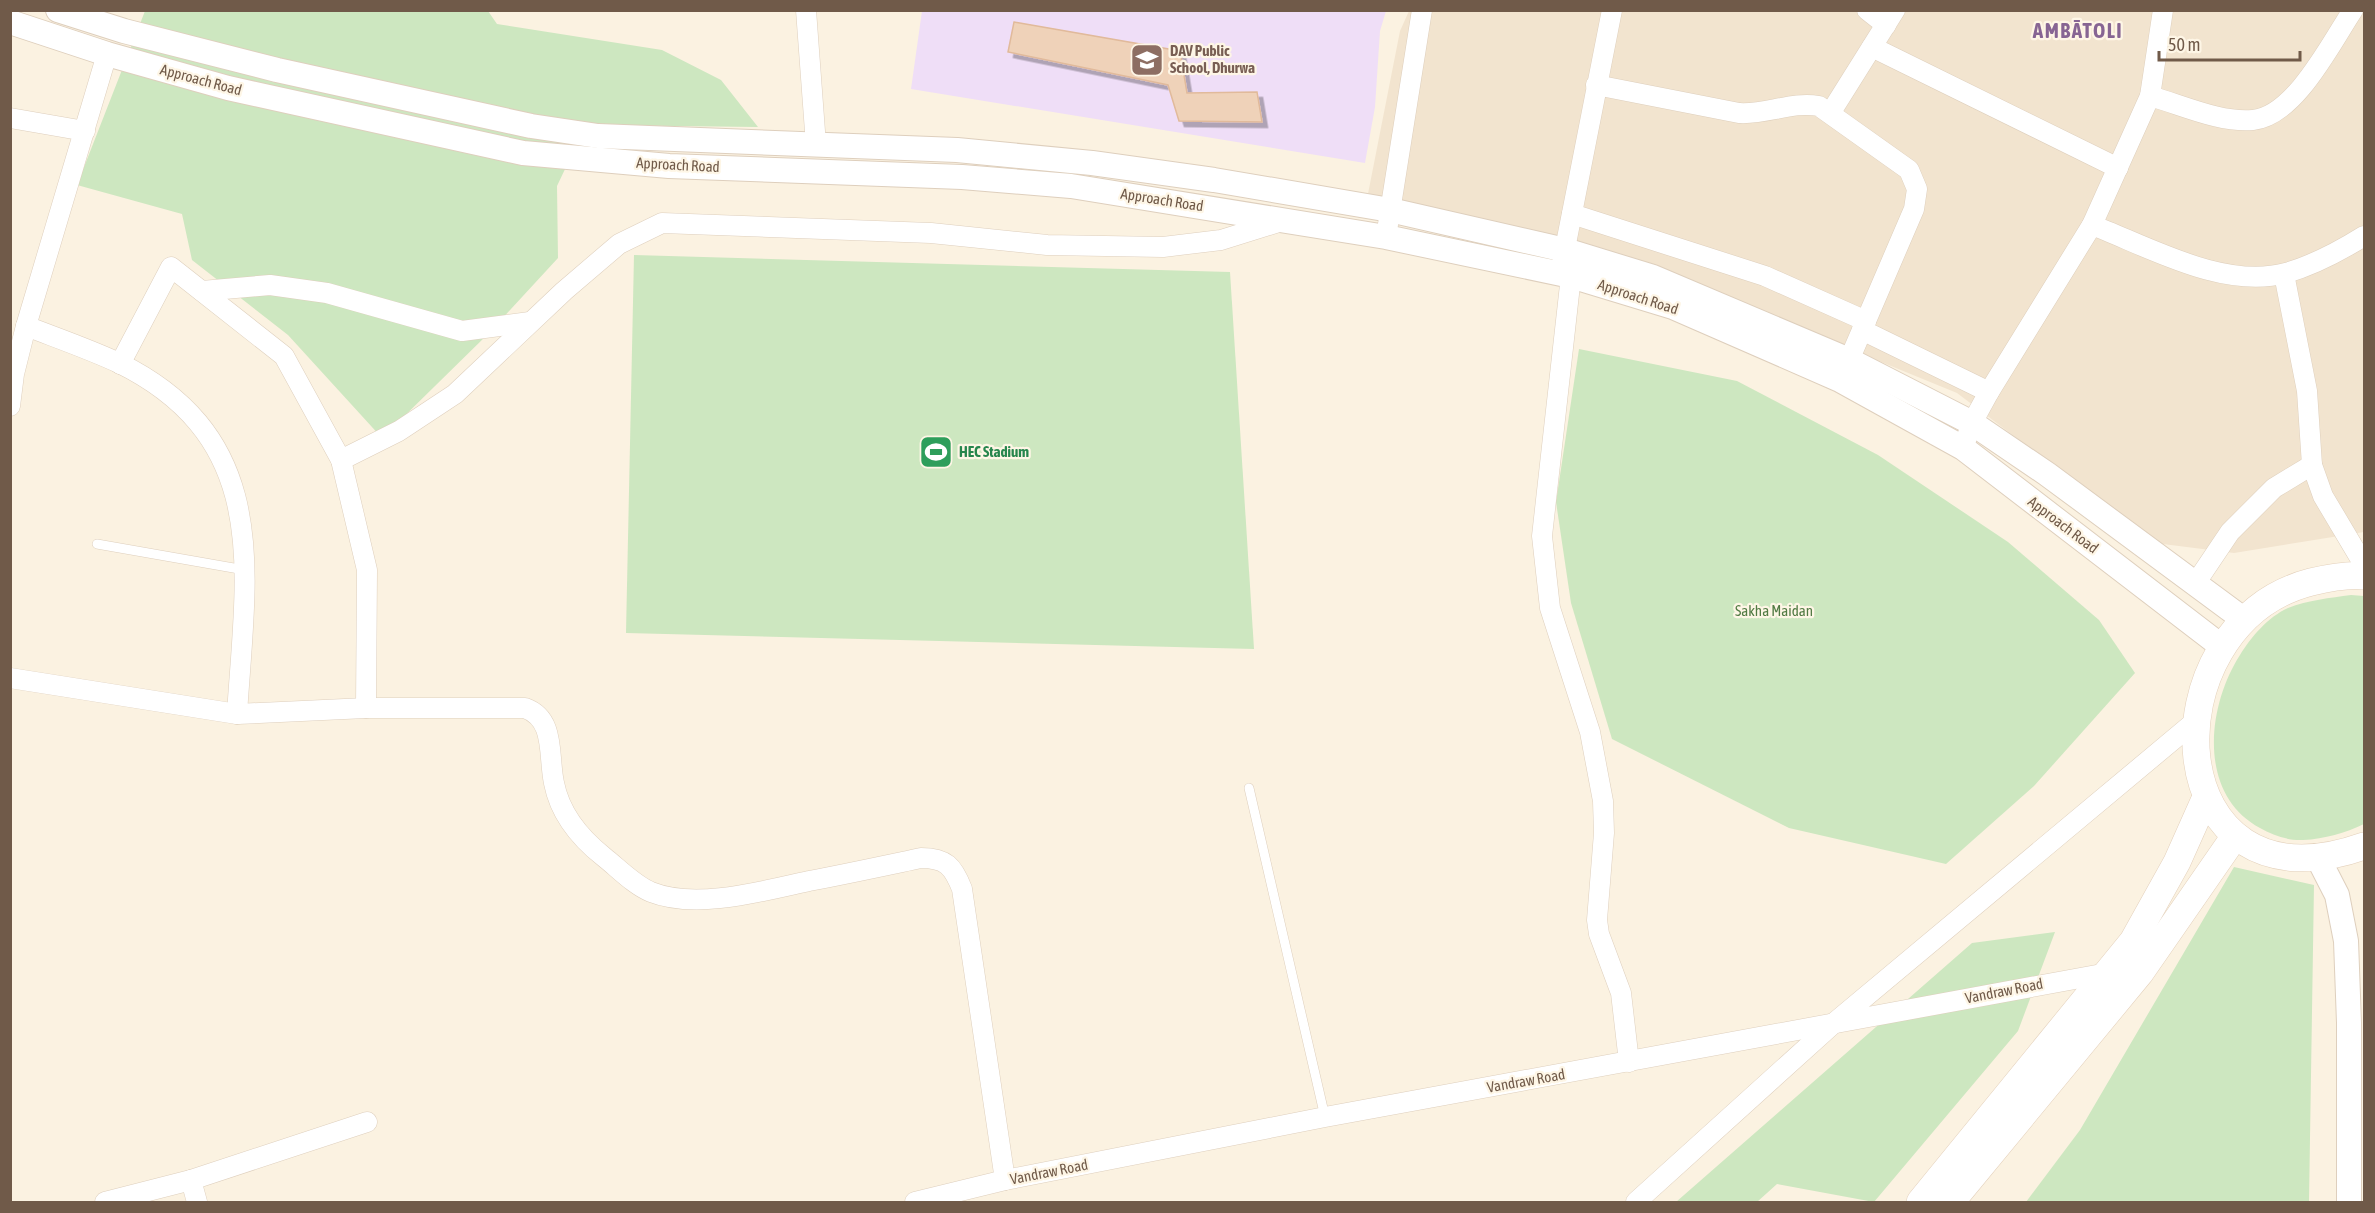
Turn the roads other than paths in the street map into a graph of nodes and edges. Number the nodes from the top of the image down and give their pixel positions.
1 (58, 10) edge
2 (806, 10) edge
3 (1422, 10) edge
4 (1612, 10) edge
5 (1867, 10) edge
6 (2163, 10) edge
7 (2353, 10) edge
8 (1891, 18) edge
9 (10, 22) edge
10 (1872, 47) junction
11 (106, 54) junction
12 (1596, 85) junction
13 (2150, 96) junction
14 (1831, 112) junction
15 (10, 118) edge
16 (85, 131) junction
17 (816, 145) junction
18 (2118, 168) junction
19 (1390, 210) junction
20 (1572, 214) junction
21 (1285, 220) junction
22 (2092, 225) junction
23 (2364, 236) edge
24 (1386, 237) junction
25 (1565, 250) junction
26 (2284, 274) junction
27 (1566, 275) junction
28 (202, 291) junction
29 (530, 322) junction
30 (26, 326) junction
31 (1864, 326) junction
32 (120, 364) junction
33 (1845, 370) junction
34 (12, 373) edge
35 (1989, 392) junction
36 (10, 406) edge
37 (1972, 423) junction
38 (1963, 448) junction
39 (341, 459) junction
40 (2312, 465) junction
41 (96, 544) dead end
42 (2364, 565) edge
43 (246, 570) junction
44 (2364, 576) edge
45 (2195, 584) junction
46 (2243, 619) junction
47 (2221, 646) junction
48 (10, 678) edge
49 (366, 708) junction
50 (237, 714) junction
51 (2198, 718) junction
52 (1249, 788) dead end
53 (2206, 797) junction
54 (2235, 836) junction
55 (2364, 846) edge
56 (2317, 856) junction
57 (2109, 971) junction
58 (2140, 973) junction
59 (1834, 1023) junction
60 (1629, 1062) junction
61 (1325, 1118) junction
62 (367, 1122) dead end
63 (2357, 1122) edge
64 (191, 1180) junction
65 (1005, 1180) junction
66 (105, 1203) edge
67 (197, 1203) edge
68 (915, 1203) edge
69 (1636, 1203) edge
70 (1920, 1203) edge
71 (1951, 1203) edge
72 (2349, 1203) edge

1 - 17 street, Approach Road
2 - 17 street
3 - 19 street
4 - 12 street
5 - 8 street
6 - 13 street
7 - 13 street
8 - 10 street
9 - 11 street, Approach Road
10 - 14 street
10 - 18 street
11 - 16 street
11 - 21 street, Approach Road
12 - 14 street
12 - 20 street
13 - 18 street
14 - 31 street
15 - 16 street
16 - 30 street
17 - 19 street, Approach Road
18 - 22 street
19 - 24 street
19 - 25 street, Approach Road
20 - 25 street
20 - 31 street
21 - 24 street, Approach Road
21 - 29 street
22 - 26 street
22 - 35 street
23 - 26 street
24 - 27 street, Approach Road
25 - 27 street
25 - 33 street, Approach Road
26 - 40 street
27 - 33 street, Approach Road
27 - 60 street
28 - 29 street
28 - 32 street
28 - 39 street
29 - 39 street
30 - 32 street
30 - 34 street
31 - 33 street
31 - 35 street
32 - 43 street
33 - 37 street, Approach Road
33 - 38 street, Approach Road
34 - 36 street
35 - 37 street
37 - 38 street
37 - 45 street, Approach Road
38 - 47 street, Approach Road
39 - 49 street
40 - 42 street
40 - 45 street
41 - 43 lane
43 - 50 street
44 - 46 main road
45 - 46 street, Approach Road
46 - 47 main road
47 - 51 main road
48 - 50 street
49 - 50 street
49 - 65 street
51 - 53 main road
51 - 59 street
52 - 61 lane
53 - 54 main road
53 - 57 main road
54 - 56 main road
54 - 58 main road
55 - 56 main road
56 - 63 street
57 - 58 street, Vandraw Road
57 - 59 street, Vandraw Road
57 - 70 main road
58 - 71 main road
59 - 60 street, Vandraw Road
59 - 69 street
60 - 61 street, Vandraw Road
61 - 65 street, Vandraw Road
62 - 64 street
63 - 72 street
64 - 66 street
64 - 67 street
65 - 68 street, Vandraw Road

